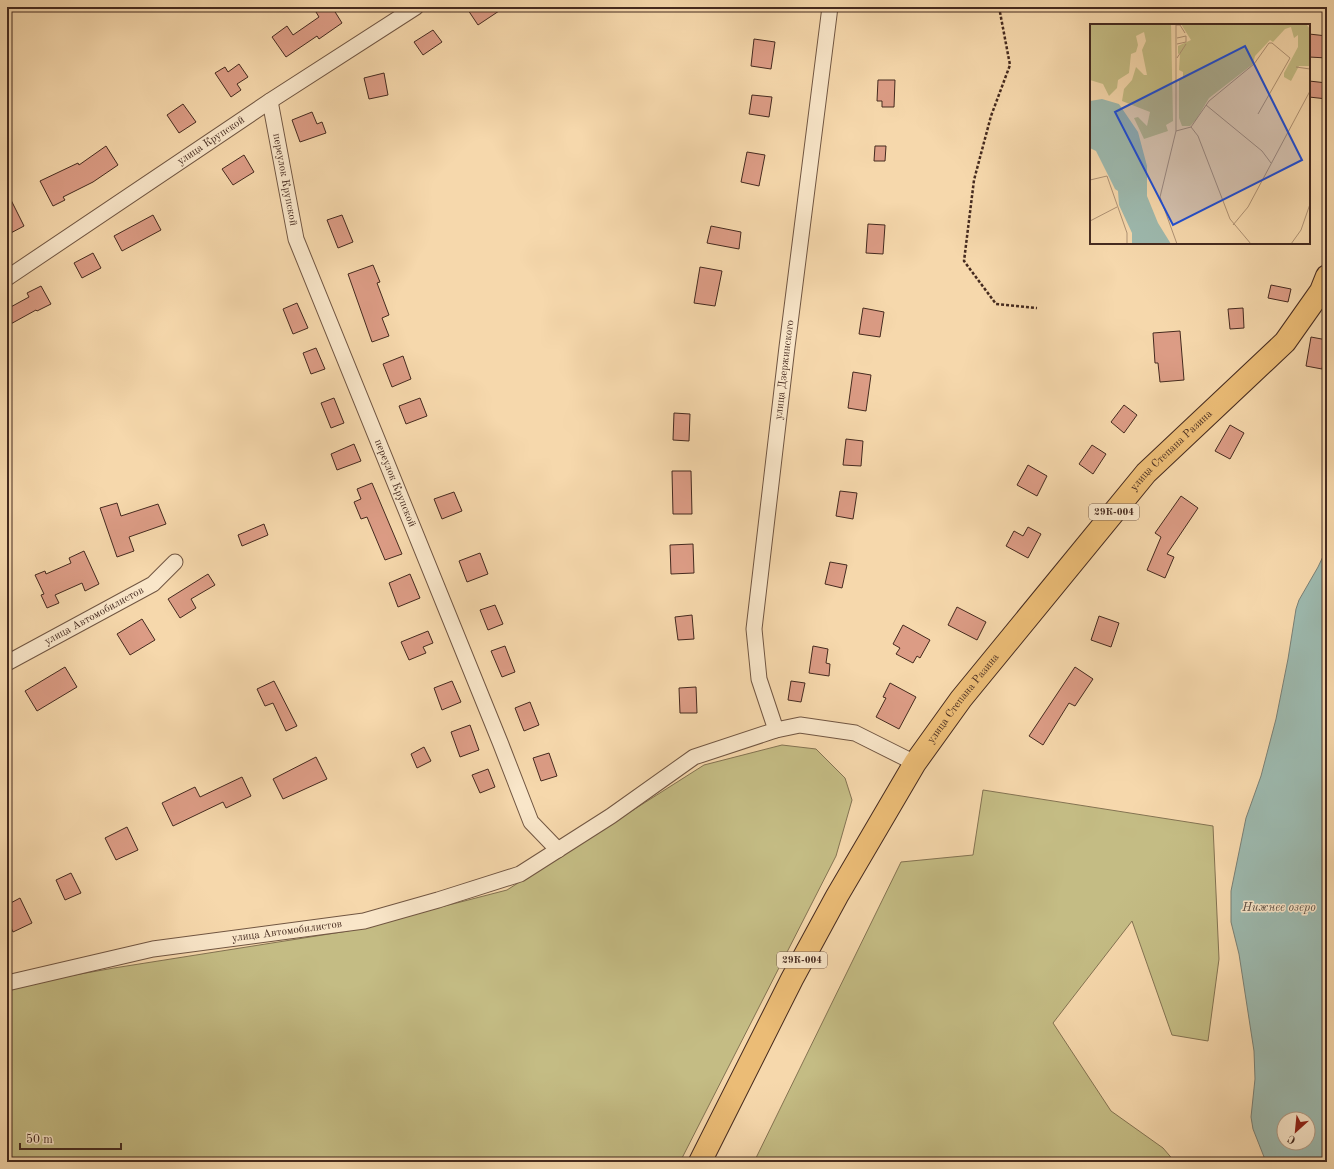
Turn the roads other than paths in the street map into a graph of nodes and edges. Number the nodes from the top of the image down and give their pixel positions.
1 (416, 7) edge
2 (830, 7) edge
3 (270, 101) junction
4 (1327, 276) edge
5 (7, 278) edge
6 (176, 562) dead end
7 (7, 663) edge
8 (776, 730) junction
9 (915, 763) junction
10 (558, 850) junction
11 (7, 983) edge
12 (700, 1162) edge

1 - 3 street, улица Крупской
2 - 8 street, улица Дзержинского
3 - 5 street, улица Крупской
3 - 10 street, переулок Крупской
4 - 9 main road, улица Степана Разина / 29К-004
6 - 7 street, улица Автомобилистов
8 - 9 street, улица Автомобилистов
8 - 10 street, улица Автомобилистов
9 - 12 main road, 29К-004
10 - 11 street, улица Автомобилистов

